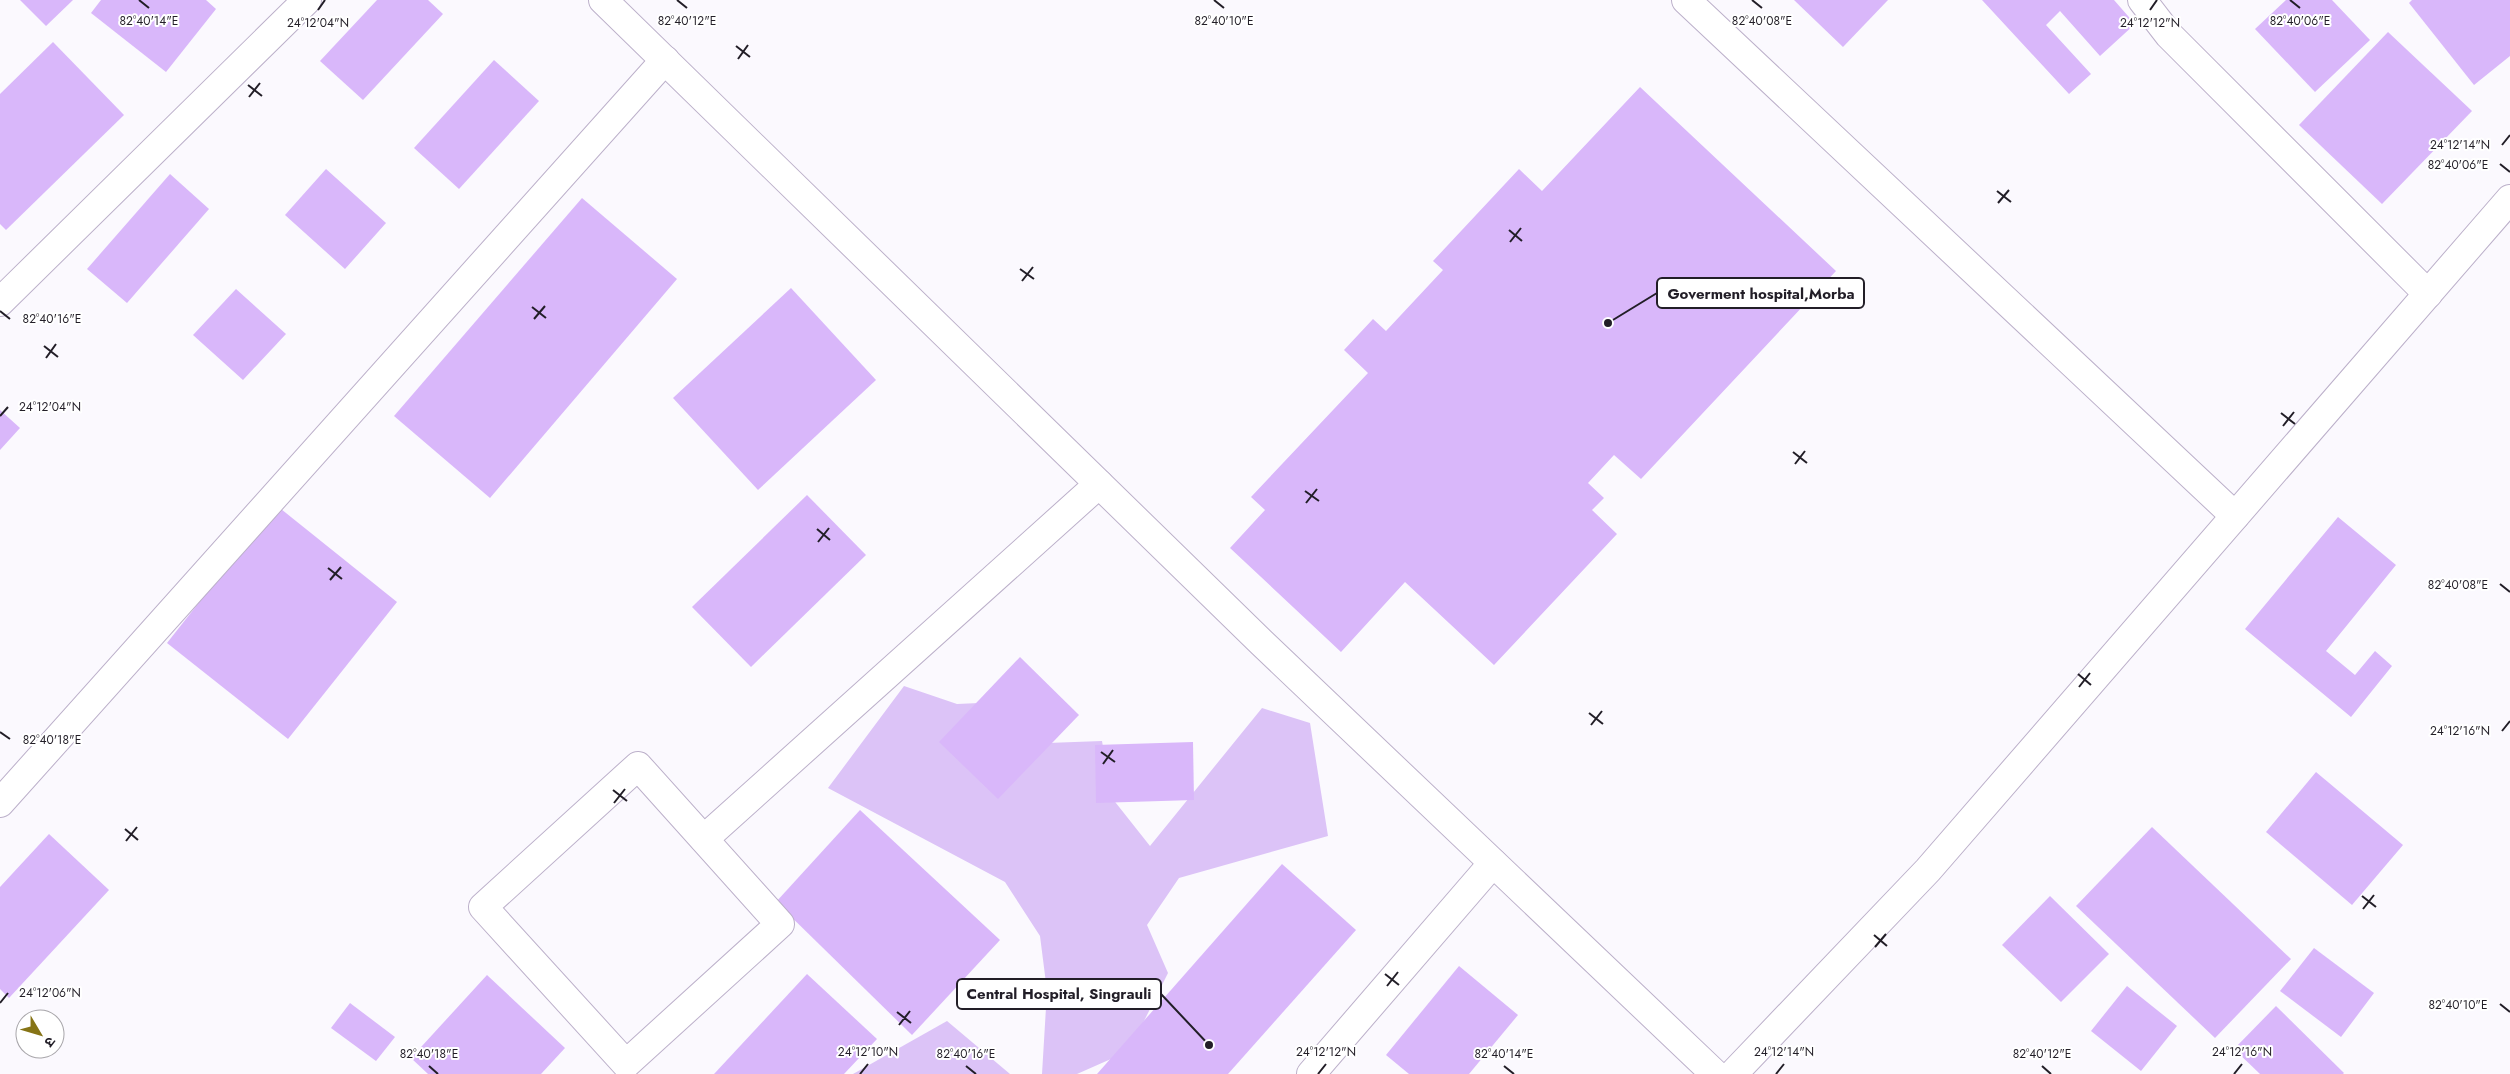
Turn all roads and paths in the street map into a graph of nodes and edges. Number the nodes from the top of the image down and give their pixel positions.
1 (307, 0) edge
2 (603, 0) edge
3 (1686, 0) edge
4 (2142, 0) edge
5 (665, 60) junction
6 (2510, 199) edge
7 (2428, 294) junction
8 (0, 302) edge
9 (1099, 484) junction
10 (2235, 516) junction
11 (0, 803) edge
12 (704, 839) junction
13 (1493, 863) junction
14 (1311, 1074) edge
15 (1715, 1074) edge
16 (1734, 1074) edge

1 - 8 street
2 - 5 street
3 - 10 street
4 - 7 street
5 - 9 street
5 - 11 street
6 - 7 street
7 - 10 street
9 - 12 street
9 - 13 street
10 - 16 street
12 - 12 street
13 - 14 street
13 - 15 street

